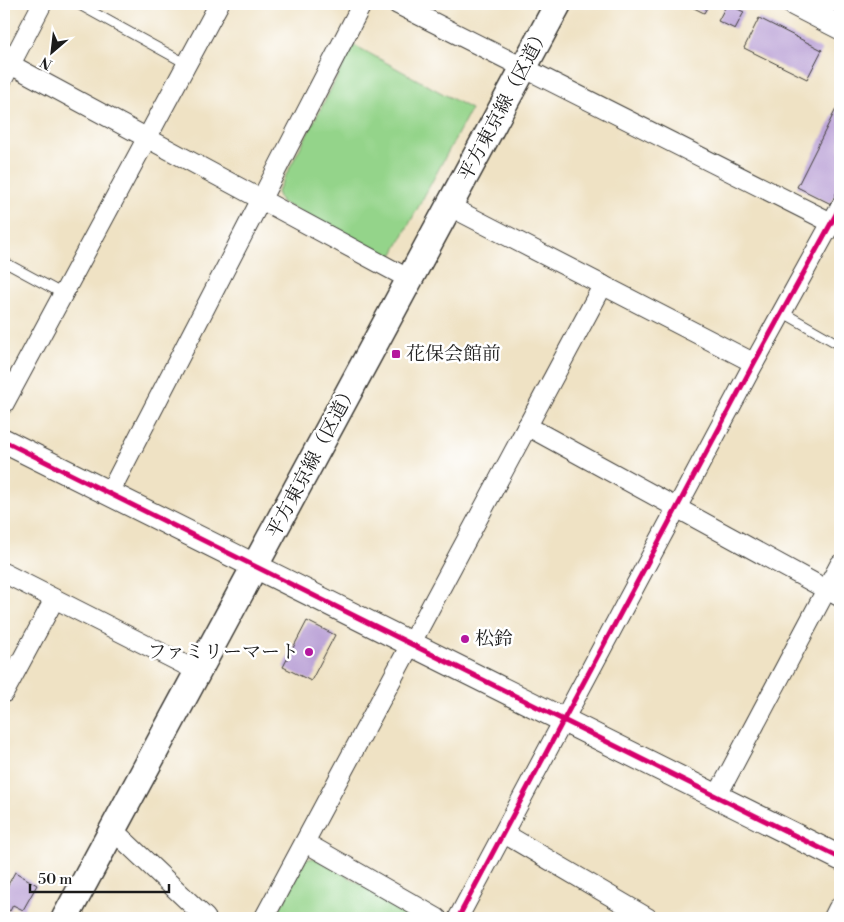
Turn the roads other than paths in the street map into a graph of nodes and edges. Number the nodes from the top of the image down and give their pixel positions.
1 (42, 4) edge
2 (78, 4) edge
3 (219, 4) edge
4 (362, 4) edge
5 (397, 4) edge
6 (558, 4) edge
7 (795, 4) edge
8 (840, 27) edge
9 (187, 64) junction
10 (6, 67) edge
11 (524, 68) junction
12 (148, 138) junction
13 (260, 199) junction
14 (449, 206) junction
15 (837, 219) edge
16 (4, 262) edge
17 (409, 280) junction
18 (603, 285) junction
19 (63, 294) junction
20 (782, 312) junction
21 (840, 345) edge
22 (754, 363) junction
23 (4, 404) edge
24 (527, 426) junction
25 (4, 441) edge
26 (109, 494) junction
27 (678, 508) junction
28 (840, 564) edge
29 (256, 567) junction
30 (4, 573) edge
31 (833, 593) edge
32 (54, 600) junction
33 (411, 646) junction
34 (199, 672) junction
35 (4, 693) edge
36 (564, 721) junction
37 (717, 796) junction
38 (113, 830) junction
39 (504, 834) junction
40 (306, 843) junction
41 (840, 858) edge
42 (840, 910) edge
43 (65, 918) edge
44 (206, 918) edge
45 (264, 918) edge
46 (437, 918) edge
47 (458, 918) edge
48 (648, 918) edge
49 (836, 918) edge

1 - 10 street
2 - 9 lane
3 - 9 street
4 - 13 street
5 - 11 street
6 - 11 main road, 平方東京線（区道）
7 - 8 street
9 - 12 street
10 - 12 street
11 - 14 main road, 平方東京線（区道）
11 - 15 street
12 - 13 street
12 - 19 street
13 - 17 street
13 - 26 street
14 - 17 main road, 平方東京線（区道）
14 - 18 street
15 - 20 street
16 - 19 lane
17 - 29 main road, 平方東京線（区道）
18 - 22 street
18 - 24 street
19 - 23 street
20 - 21 lane
20 - 22 street
22 - 27 street
24 - 27 street
24 - 33 street
25 - 26 street
26 - 29 street
27 - 31 street
27 - 36 street
28 - 31 street
29 - 33 street
29 - 34 main road, 平方東京線（区道）
30 - 32 street
31 - 37 street
32 - 34 street
32 - 35 street
33 - 36 street
33 - 40 street
34 - 38 main road, 平方東京線（区道）
36 - 37 street
36 - 39 street
37 - 41 street
38 - 43 main road, 平方東京線（区道）
38 - 44 street
39 - 47 street
39 - 48 street
40 - 45 street
40 - 46 street
42 - 49 street

